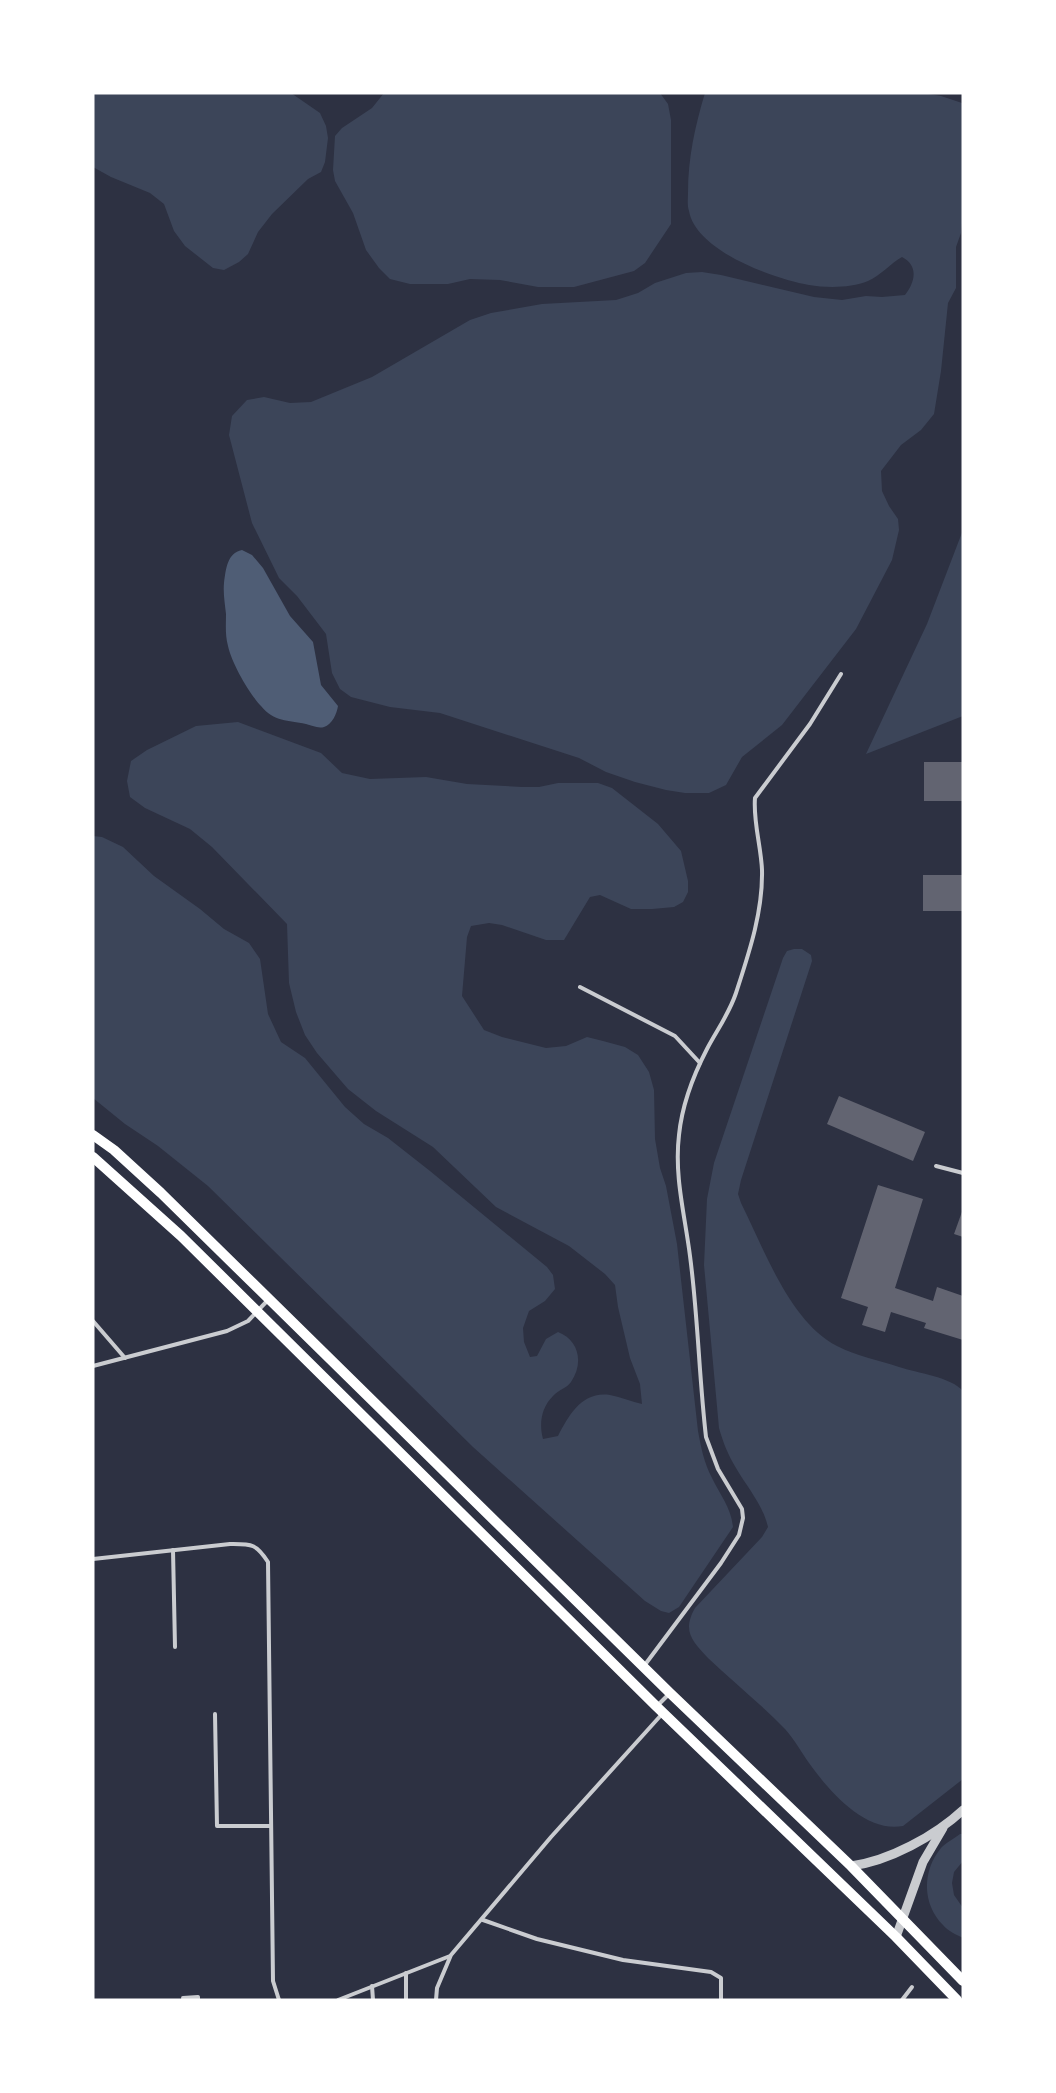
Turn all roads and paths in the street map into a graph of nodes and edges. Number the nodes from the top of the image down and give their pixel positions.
1 (841, 674) dead end
2 (580, 987) dead end
3 (700, 1063) junction
4 (93, 1135) edge
5 (93, 1157) edge
6 (936, 1166) dead end
7 (963, 1173) edge
8 (268, 1299) junction
9 (258, 1312) junction
10 (93, 1321) edge
11 (125, 1358) junction
12 (93, 1366) edge
13 (173, 1550) junction
14 (93, 1559) edge
15 (175, 1647) dead end
16 (643, 1666) junction
17 (670, 1693) junction
18 (660, 1709) junction
19 (215, 1714) dead end
20 (963, 1810) edge
21 (959, 1818) edge
22 (271, 1826) junction
23 (944, 1826) junction
24 (851, 1866) junction
25 (903, 1919) junction
26 (483, 1920) junction
27 (896, 1937) junction
28 (451, 1955) junction
29 (406, 1973) junction
30 (963, 1981) edge
31 (372, 1986) junction
32 (912, 1987) dead end
33 (183, 1998) dead end
34 (198, 2000) edge
35 (279, 2000) edge
36 (338, 2000) edge
37 (373, 2000) edge
38 (406, 2000) edge
39 (436, 2000) edge
40 (721, 2000) edge
41 (902, 2000) edge
42 (957, 2000) edge

1 - 3 lane
2 - 3 lane
3 - 16 lane
4 - 8 main road
5 - 9 main road
6 - 7 lane
8 - 9 lane
8 - 16 main road
9 - 11 lane
9 - 18 main road
10 - 11 lane
11 - 12 lane
13 - 14 lane
13 - 15 lane
13 - 22 lane
16 - 17 main road
17 - 18 lane
17 - 24 main road
18 - 26 lane
18 - 27 main road
19 - 22 lane
20 - 21 street
21 - 23 street
22 - 35 lane
23 - 24 street
23 - 25 street
24 - 25 main road
25 - 27 street
25 - 30 main road
26 - 28 lane
26 - 40 lane
27 - 42 main road
28 - 29 lane
28 - 39 lane
29 - 31 lane
29 - 38 lane
31 - 36 lane
31 - 37 lane
32 - 41 lane
33 - 34 lane

